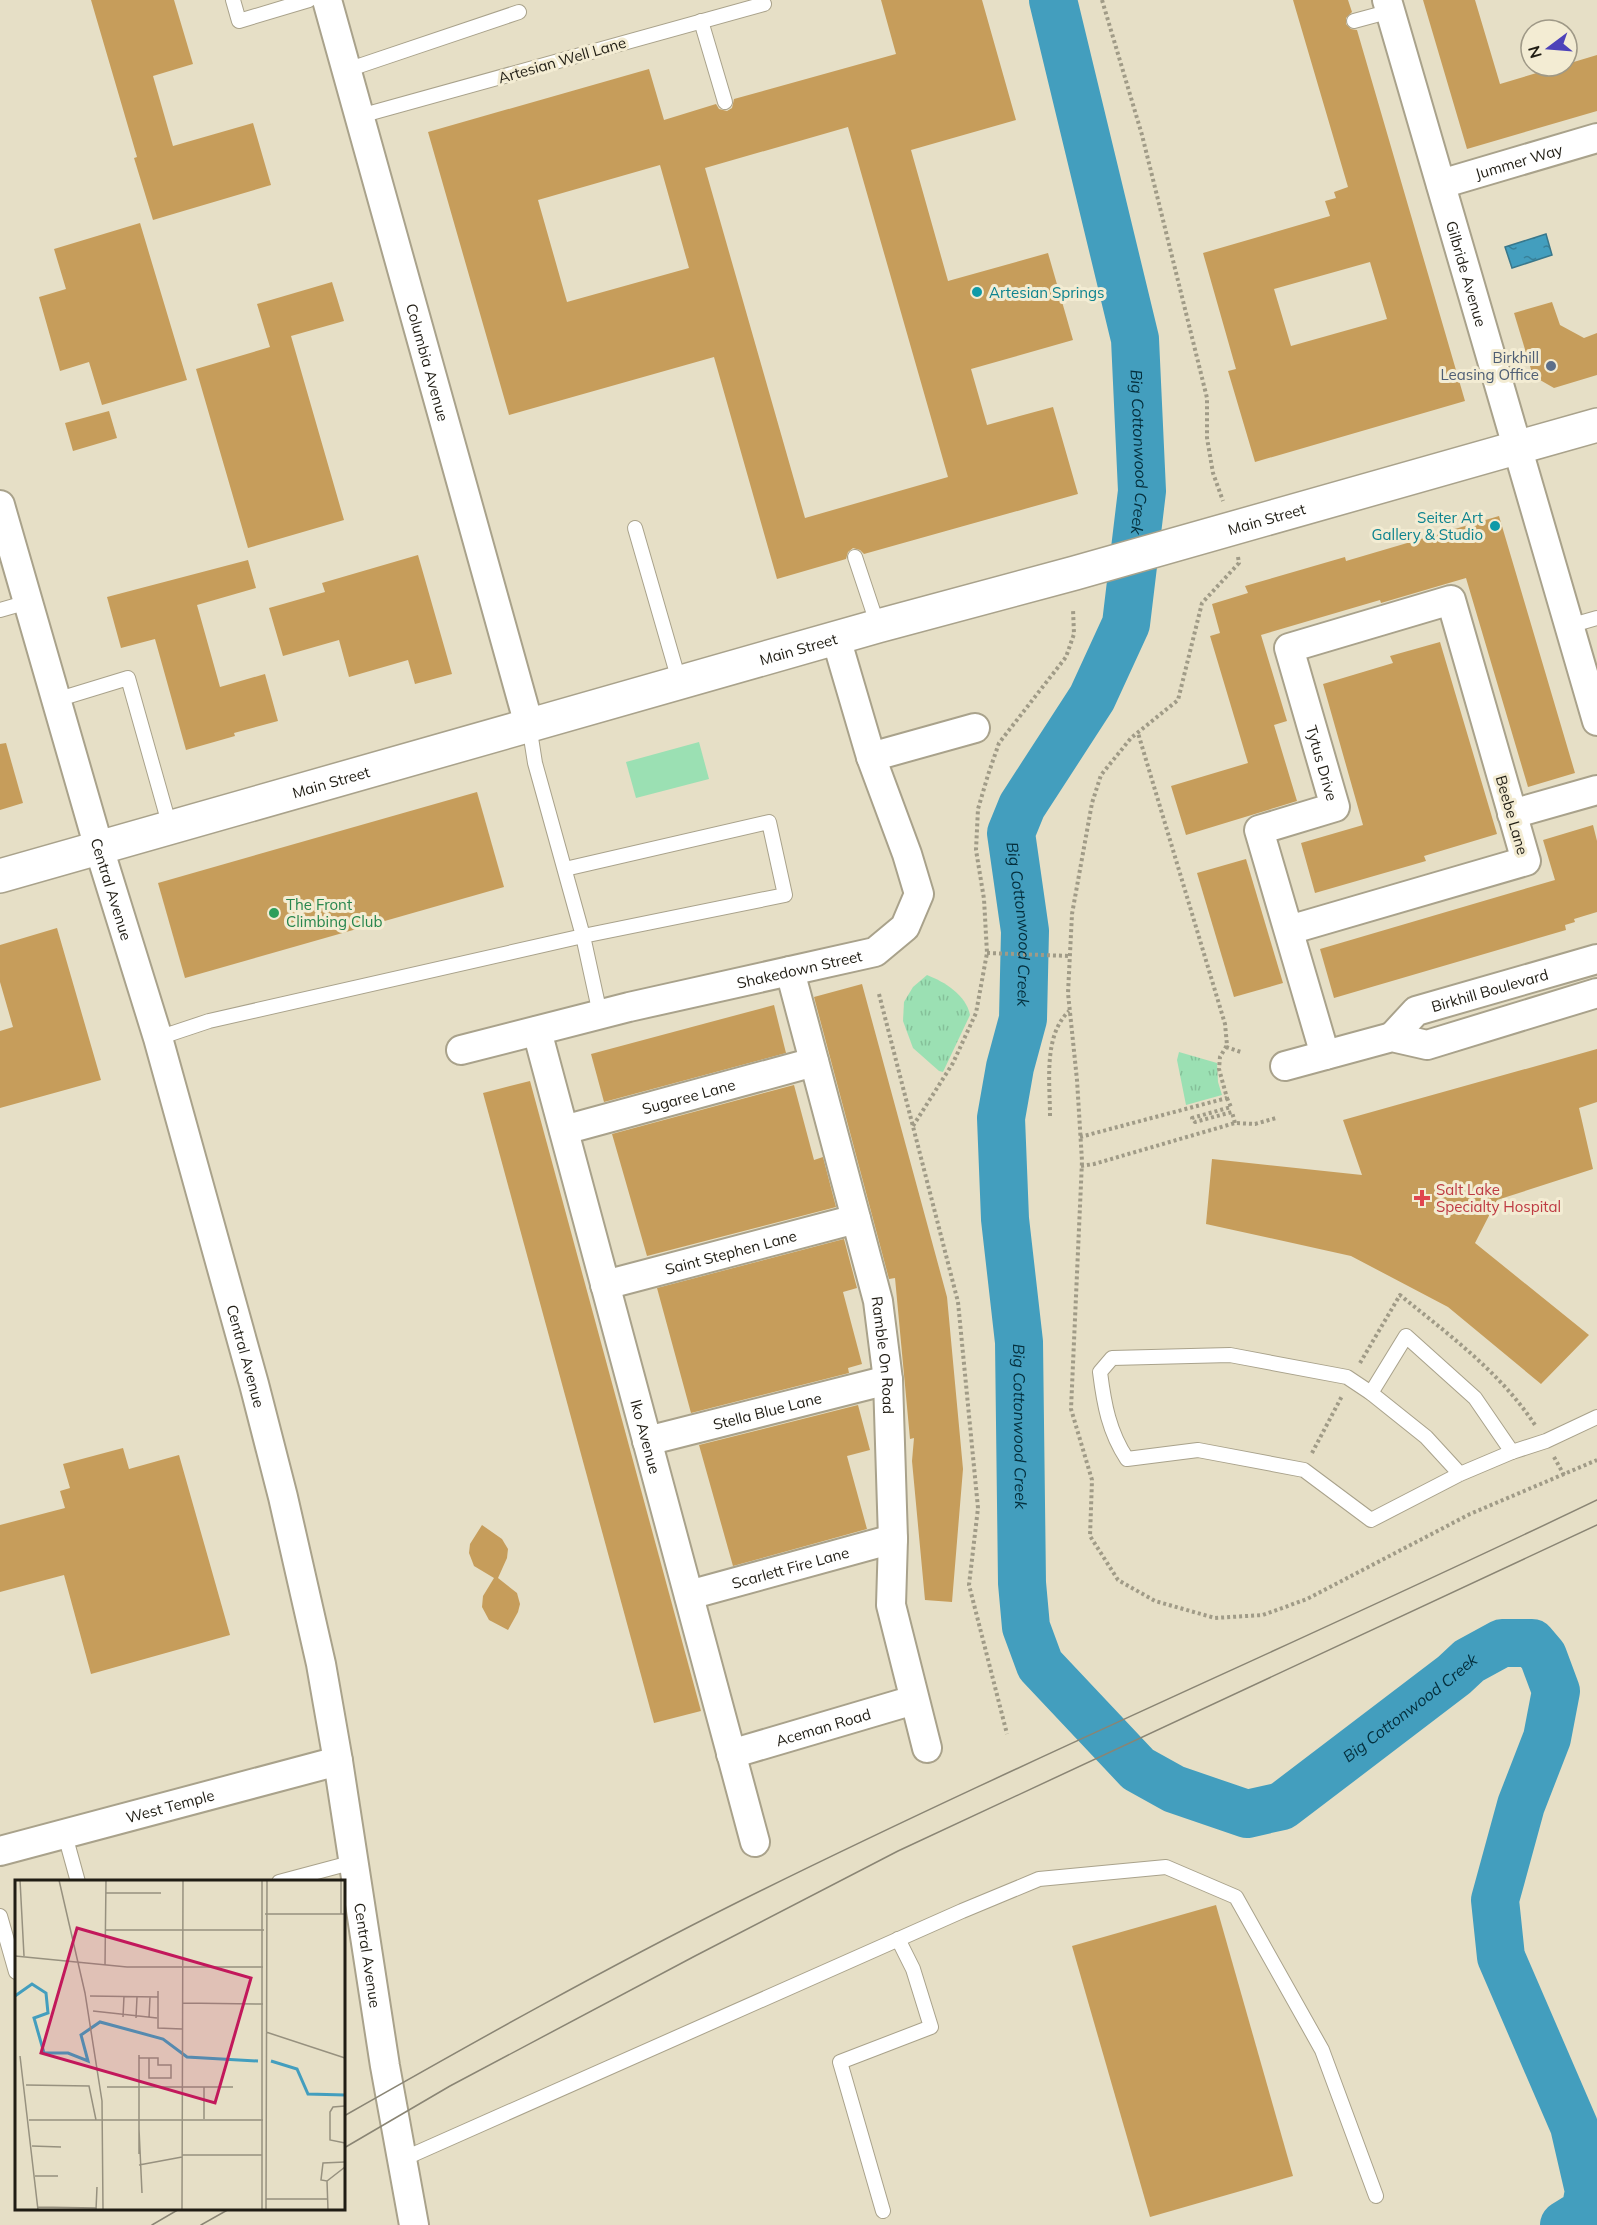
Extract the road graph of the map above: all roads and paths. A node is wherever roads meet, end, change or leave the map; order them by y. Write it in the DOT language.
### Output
graph roads {
  1 [pos="233,0"];
  2 [pos="309,0"];
  3 [pos="327,0"];
  4 [pos="1102,0"];
  5 [pos="764,4"];
  6 [pos="1389,6"];
  7 [pos="519,12"];
  8 [pos="701,21"];
  9 [pos="1354,21"];
  10 [pos="347,70"];
  11 [pos="725,102"];
  12 [pos="360,116"];
  13 [pos="1597,138"];
  14 [pos="1441,184"];
  15 [pos="1597,425"];
  16 [pos="1517,447"];
  17 [pos="1220,490"];
  18 [pos="0,505"];
  19 [pos="635,528"];
  20 [pos="855,557"];
  21 [pos="1239,563"];
  22 [pos="1451,600"];
  23 [pos="28,602"];
  24 [pos="1073,609"];
  25 [pos="0,610"];
  26 [pos="1597,618"];
  27 [pos="878,626"];
  28 [pos="1569,626"];
  29 [pos="836,638"];
  30 [pos="680,684"];
  31 [pos="56,700"];
  32 [pos="1595,705"];
  33 [pos="528,725"];
  34 [pos="975,728"];
  35 [pos="1137,732"];
  36 [pos="871,757"];
  37 [pos="1597,790"];
  38 [pos="1512,814"];
  39 [pos="170,827"];
  40 [pos="99,848"];
  41 [pos="566,869"];
  42 [pos="0,876"];
  43 [pos="1289,930"];
  44 [pos="584,936"];
  45 [pos="989,953"];
  46 [pos="1070,956"];
  47 [pos="1597,959"];
  48 [pos="790,971"];
  49 [pos="1597,993"];
  50 [pos="879,994"];
  51 [pos="1070,1010"];
  52 [pos="600,1014"];
  53 [pos="537,1030"];
  54 [pos="1392,1037"];
  55 [pos="158,1038"];
  56 [pos="1226,1047"];
  57 [pos="461,1050"];
  58 [pos="1241,1052"];
  59 [pos="1325,1055"];
  60 [pos="814,1062"];
  61 [pos="1285,1066"];
  62 [pos="1227,1098"];
  63 [pos="1050,1116"];
  64 [pos="1276,1118"];
  65 [pos="1234,1123"];
  66 [pos="912,1127"];
  67 [pos="564,1131"];
  68 [pos="1080,1137"];
  69 [pos="1081,1166"];
  70 [pos="856,1219"];
  71 [pos="605,1285"];
  72 [pos="888,1380"];
  73 [pos="1371,1393"];
  74 [pos="1597,1416"];
  75 [pos="647,1441"];
  76 [pos="1512,1452"];
  77 [pos="1597,1460"];
  78 [pos="1461,1474"];
  79 [pos="892,1539"];
  80 [pos="689,1596"];
  81 [pos="914,1700"];
  82 [pos="1007,1734"];
  83 [pos="927,1748"];
  84 [pos="732,1754"];
  85 [pos="338,1761"];
  86 [pos="65,1835"];
  87 [pos="755,1842"];
  88 [pos="0,1851"];
  89 [pos="354,1862"];
  90 [pos="78,1880"];
  91 [pos="283,1880"];
  92 [pos="0,1916"];
  93 [pos="898,1939"];
  94 [pos="15,1968"];
  95 [pos="403,2159"];
  96 [pos="1376,2196"];
  97 [pos="883,2211"];
  98 [pos="414,2225"];
  1 -- 2 [label="lane"];
  3 -- 10 [label="street, Columbia Avenue"];
  4 -- 17 [label="path"];
  5 -- 8 [label="lane, Artesian Well Lane"];
  6 -- 9 [label="lane"];
  6 -- 14 [label="street, Gilbride Avenue"];
  7 -- 10 [label="lane"];
  8 -- 11 [label="lane"];
  8 -- 12 [label="lane, Artesian Well Lane"];
  10 -- 12 [label="street, Columbia Avenue"];
  12 -- 33 [label="street, Columbia Avenue"];
  13 -- 14 [label="street, Jummer Way"];
  14 -- 16 [label="street, Gilbride Avenue"];
  15 -- 16 [label="street, Main Street"];
  16 -- 27 [label="street, Main Street"];
  16 -- 28 [label="street, Gilbride Avenue"];
  18 -- 23 [label="street, Central Avenue"];
  19 -- 30 [label="lane"];
  20 -- 27 [label="lane"];
  21 -- 35 [label="path"];
  22 -- 38 [label="street, Beebe Lane"];
  22 -- 43 [label="street, Tytus Drive"];
  23 -- 25 [label="lane"];
  23 -- 31 [label="street, Central Avenue"];
  24 -- 45 [label="path"];
  26 -- 28 [label="lane"];
  27 -- 29 [label="street, Main Street"];
  28 -- 32 [label="street, Gilbride Avenue"];
  29 -- 30 [label="street, Main Street"];
  29 -- 36 [label="street, Shakedown Street"];
  30 -- 33 [label="street, Main Street"];
  31 -- 39 [label="lane"];
  31 -- 40 [label="street, Central Avenue"];
  33 -- 39 [label="street, Main Street"];
  33 -- 41 [label="lane"];
  34 -- 36 [label="street"];
  35 -- 46 [label="path"];
  35 -- 56 [label="path"];
  36 -- 48 [label="street, Shakedown Street"];
  37 -- 38 [label="street"];
  38 -- 43 [label="street, Beebe Lane"];
  39 -- 40 [label="street, Main Street"];
  40 -- 42 [label="street, Main Street"];
  40 -- 55 [label="street, Central Avenue"];
  41 -- 44 [label="lane"];
  41 -- 44 [label="lane"];
  43 -- 59 [label="street, Tytus Drive"];
  44 -- 52 [label="lane"];
  44 -- 55 [label="lane"];
  45 -- 46 [label="path"];
  45 -- 66 [label="path"];
  46 -- 51 [label="path"];
  47 -- 54 [label="street, Birkhill Boulevard"];
  48 -- 52 [label="street, Shakedown Street"];
  48 -- 60 [label="street, Ramble On Road"];
  49 -- 54 [label="street"];
  50 -- 66 [label="path"];
  51 -- 63 [label="path"];
  51 -- 68 [label="path"];
  52 -- 53 [label="street, Shakedown Street"];
  53 -- 57 [label="street, Shakedown Street"];
  53 -- 67 [label="street, Iko Avenue"];
  54 -- 59 [label="street"];
  55 -- 85 [label="street, Central Avenue"];
  56 -- 58 [label="path"];
  56 -- 62 [label="path"];
  59 -- 61 [label="street"];
  60 -- 67 [label="street, Sugaree Lane"];
  60 -- 70 [label="street, Ramble On Road"];
  62 -- 65 [label="path"];
  62 -- 68 [label="path"];
  64 -- 65 [label="path"];
  65 -- 69 [label="path"];
  66 -- 82 [label="path"];
  67 -- 71 [label="street, Iko Avenue"];
  68 -- 69 [label="path"];
  69 -- 77 [label="path"];
  70 -- 71 [label="street, Saint Stephen Lane"];
  70 -- 72 [label="street, Ramble On Road"];
  71 -- 75 [label="street, Iko Avenue"];
  72 -- 75 [label="street, Stella Blue Lane"];
  72 -- 79 [label="street, Ramble On Road"];
  73 -- 76 [label="lane"];
  73 -- 78 [label="lane"];
  73 -- 78 [label="lane"];
  74 -- 76 [label="lane"];
  75 -- 80 [label="street, Iko Avenue"];
  76 -- 78 [label="lane"];
  79 -- 80 [label="street, Scarlett Fire Lane"];
  79 -- 81 [label="street, Ramble On Road"];
  80 -- 84 [label="street, Iko Avenue"];
  81 -- 83 [label="street, Ramble On Road"];
  81 -- 84 [label="street, Aceman Road"];
  84 -- 87 [label="street, Iko Avenue"];
  85 -- 86 [label="street, West Temple"];
  85 -- 89 [label="street, Central Avenue"];
  86 -- 88 [label="street, West Temple"];
  86 -- 90 [label="lane"];
  89 -- 91 [label="lane"];
  89 -- 95 [label="street, Central Avenue"];
  92 -- 94 [label="lane"];
  93 -- 95 [label="lane"];
  93 -- 96 [label="lane"];
  93 -- 97 [label="lane"];
  95 -- 98 [label="street, Central Avenue"];
}
